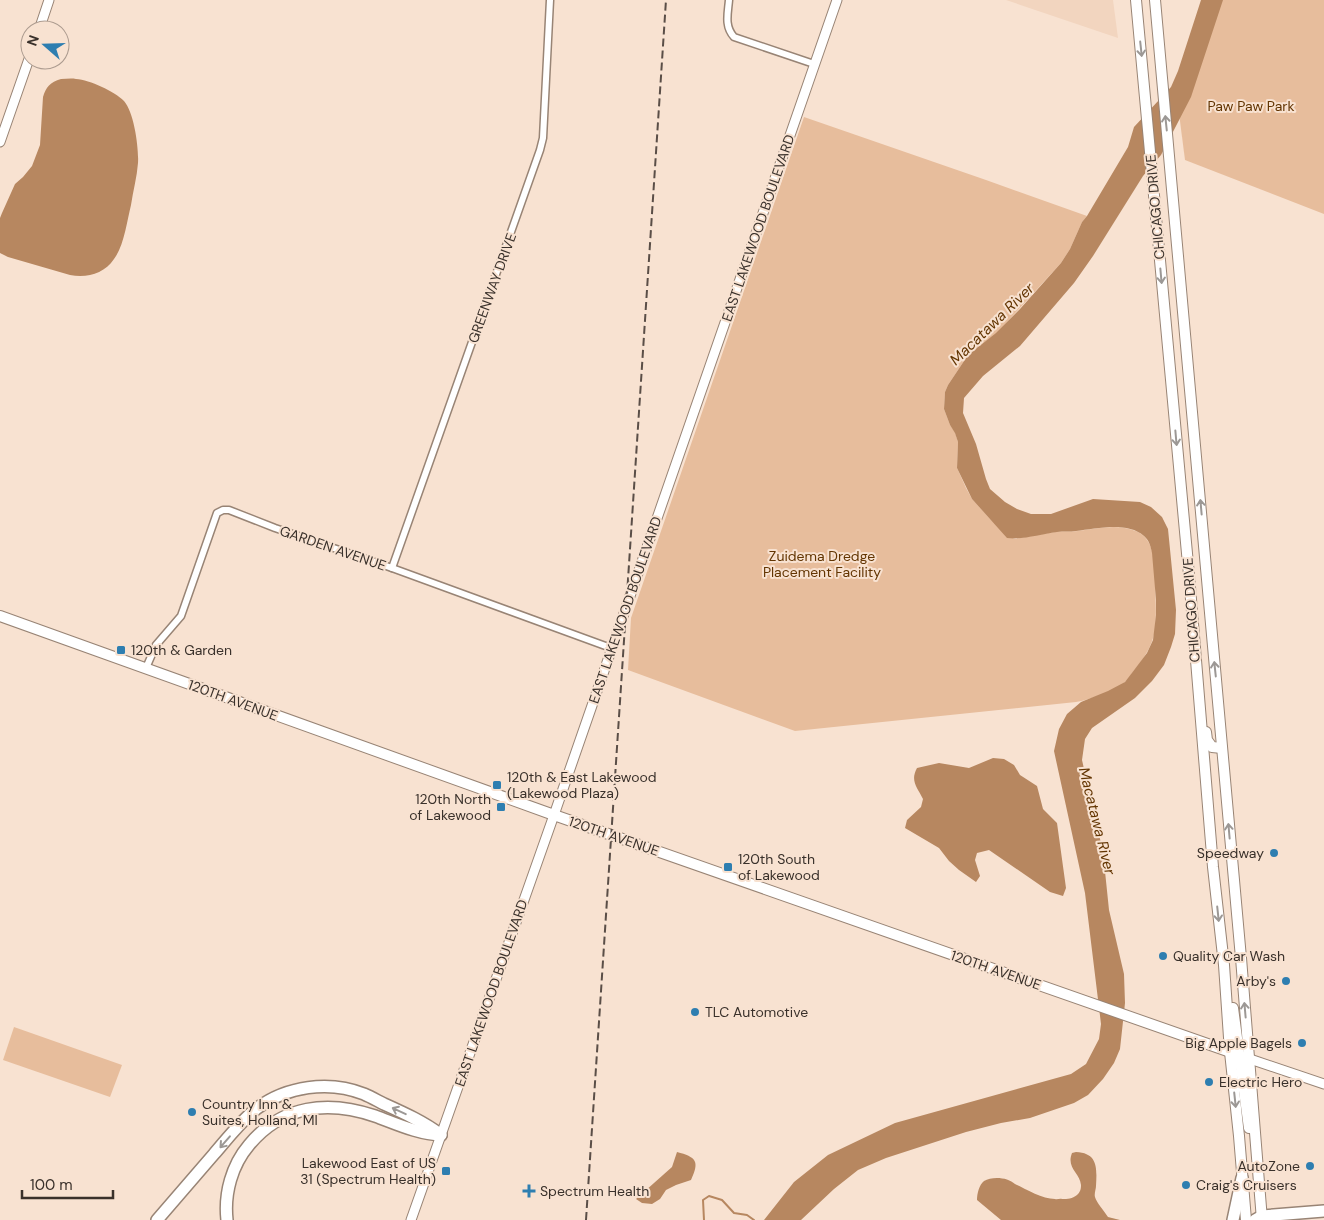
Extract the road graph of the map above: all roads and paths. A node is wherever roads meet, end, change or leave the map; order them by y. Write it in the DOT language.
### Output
graph roads {
  1 [pos="49,0"];
  2 [pos="550,0"];
  3 [pos="729,0"];
  4 [pos="836,0"];
  5 [pos="1136,0"];
  6 [pos="1155,0"];
  7 [pos="42,20"];
  8 [pos="814,64"];
  9 [pos="25,70"];
  10 [pos="0,142"];
  11 [pos="1174,414"];
  12 [pos="1192,416"];
  13 [pos="392,568"];
  14 [pos="0,616"];
  15 [pos="611,648"];
  16 [pos="1195,665"];
  17 [pos="146,668"];
  18 [pos="1222,748"];
  19 [pos="554,815"];
  20 [pos="1216,894"];
  21 [pos="1237,914"];
  22 [pos="1240,1055"];
  23 [pos="1324,1084"];
  24 [pos="441,1135"];
  25 [pos="1242,1178"];
  26 [pos="1324,1211"];
  27 [pos="1260,1219"];
  28 [pos="157,1220"];
  29 [pos="227,1220"];
  30 [pos="411,1220"];
  31 [pos="1233,1220"];
  32 [pos="1246,1220"];
  1 -- 7 [label="main road"];
  2 -- 13 [label="street, GREENWAY DRIVE"];
  3 -- 8 [label="street"];
  4 -- 8 [label="main road, EAST LAKEWOOD BOULEVARD"];
  5 -- 11 [label="main road, CHICAGO DRIVE, one-way"];
  12 -- 6 [label="main road, CHICAGO DRIVE, one-way"];
  8 -- 15 [label="main road, EAST LAKEWOOD BOULEVARD"];
  9 -- 10 [label="main road"];
  11 -- 12 [label="main road"];
  11 -- 16 [label="main road, CHICAGO DRIVE, one-way"];
  18 -- 12 [label="main road, CHICAGO DRIVE, one-way"];
  13 -- 15 [label="street, GARDEN AVENUE"];
  13 -- 17 [label="street, GARDEN AVENUE"];
  14 -- 17 [label="main road, 120TH AVENUE"];
  15 -- 19 [label="main road, EAST LAKEWOOD BOULEVARD"];
  16 -- 18 [label="main road"];
  16 -- 20 [label="main road, CHICAGO DRIVE"];
  17 -- 19 [label="main road, 120TH AVENUE"];
  21 -- 18 [label="main road, CHICAGO DRIVE, one-way"];
  19 -- 22 [label="main road, 120TH AVENUE"];
  19 -- 24 [label="main road, EAST LAKEWOOD BOULEVARD"];
  20 -- 21 [label="main road"];
  20 -- 22 [label="main road, CHICAGO DRIVE, one-way"];
  22 -- 21 [label="main road, CHICAGO DRIVE, one-way"];
  22 -- 23 [label="main road"];
  22 -- 25 [label="main road, CHICAGO DRIVE, one-way"];
  22 -- 27 [label="main road, CHICAGO DRIVE"];
  24 -- 28 [label="highway, one-way"];
  24 -- 29 [label="highway"];
  24 -- 30 [label="main road, EAST LAKEWOOD BOULEVARD"];
  25 -- 31 [label="highway"];
  25 -- 32 [label="main road, CHICAGO DRIVE"];
  26 -- 27 [label="highway"];
}
